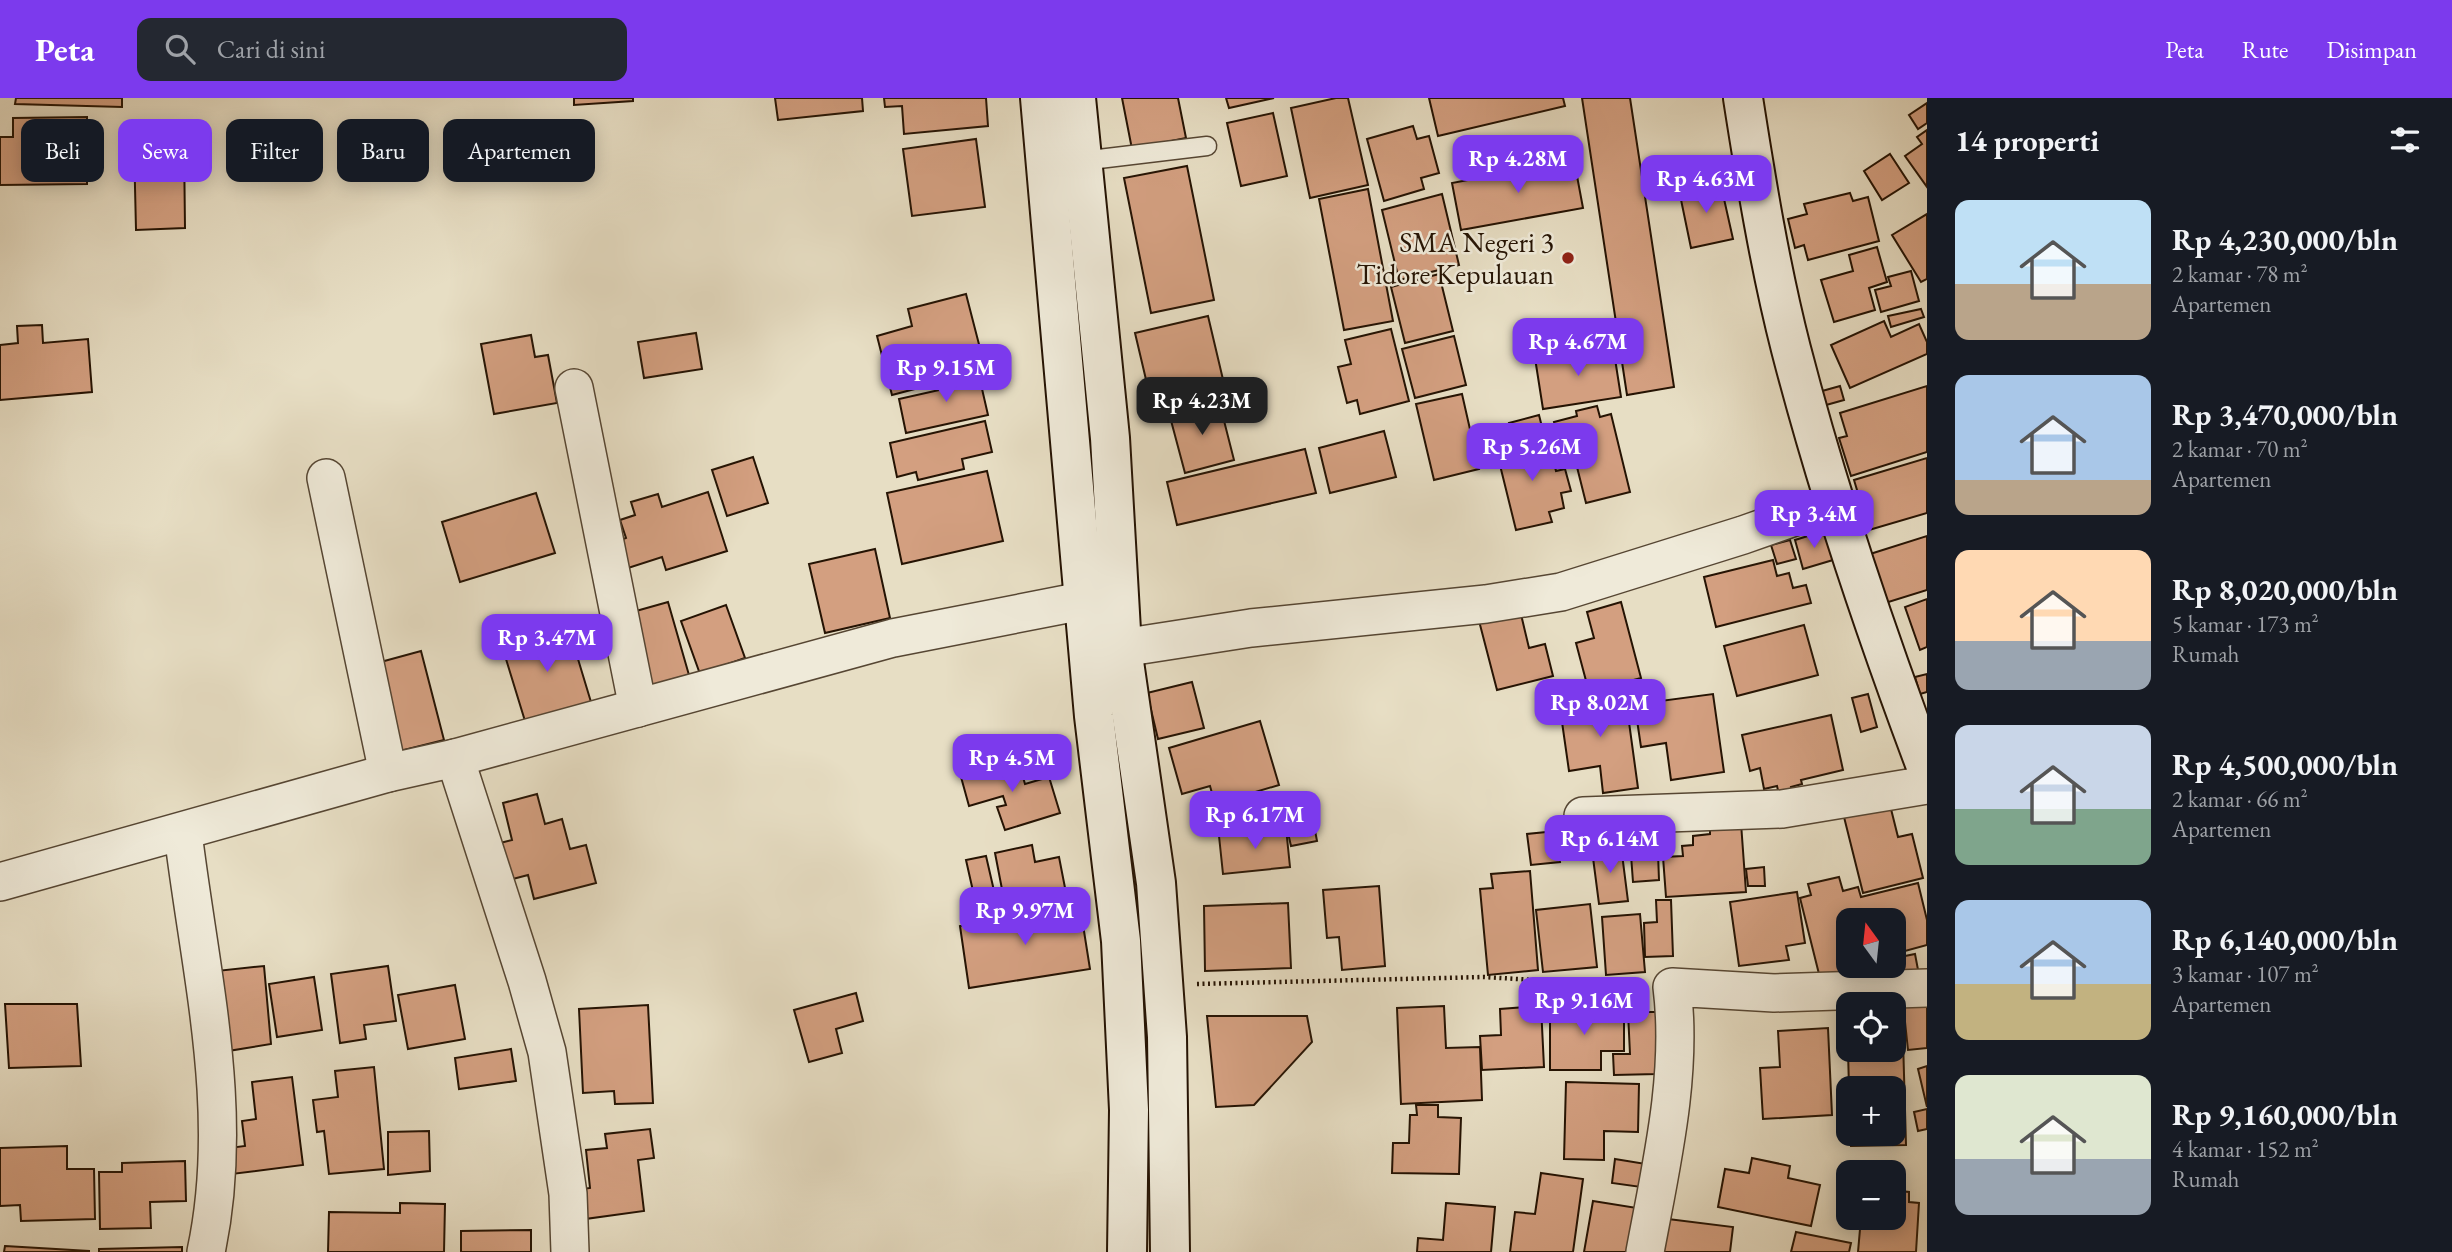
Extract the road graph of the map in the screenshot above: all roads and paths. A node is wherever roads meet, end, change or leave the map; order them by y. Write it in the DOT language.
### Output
graph roads {
  1 [pos="1040,98"];
  2 [pos="1076,98"];
  3 [pos="1743,98"];
  4 [pos="1206,146"];
  5 [pos="1082,161"];
  6 [pos="574,388"];
  7 [pos="326,478"];
  8 [pos="1834,503"];
  9 [pos="1102,598"];
  10 [pos="1122,648"];
  11 [pos="638,708"];
  12 [pos="455,758"];
  13 [pos="1927,769"];
  14 [pos="388,773"];
  15 [pos="1927,785"];
  16 [pos="1583,816"];
  17 [pos="183,833"];
  18 [pos="0,882"];
  19 [pos="1162,984"];
  20 [pos="1672,986"];
  21 [pos="1927,988"];
  22 [pos="206,1252"];
  23 [pos="570,1252"];
  24 [pos="1127,1252"];
  25 [pos="1170,1252"];
  26 [pos="1645,1252"];
  1 -- 9 [label="street"];
  2 -- 5 [label="street"];
  3 -- 8 [label="street"];
  4 -- 5 [label="lane"];
  5 -- 9 [label="street"];
  6 -- 11 [label="street"];
  7 -- 14 [label="street"];
  8 -- 10 [label="street"];
  8 -- 13 [label="street"];
  9 -- 10 [label="street"];
  9 -- 11 [label="street"];
  9 -- 24 [label="street"];
  10 -- 19 [label="street"];
  11 -- 12 [label="street"];
  12 -- 14 [label="street"];
  12 -- 23 [label="street"];
  14 -- 17 [label="street"];
  15 -- 16 [label="street"];
  17 -- 18 [label="street"];
  17 -- 22 [label="street"];
  19 -- 20 [label="path"];
  19 -- 25 [label="street"];
  20 -- 21 [label="street"];
  20 -- 26 [label="street"];
}
